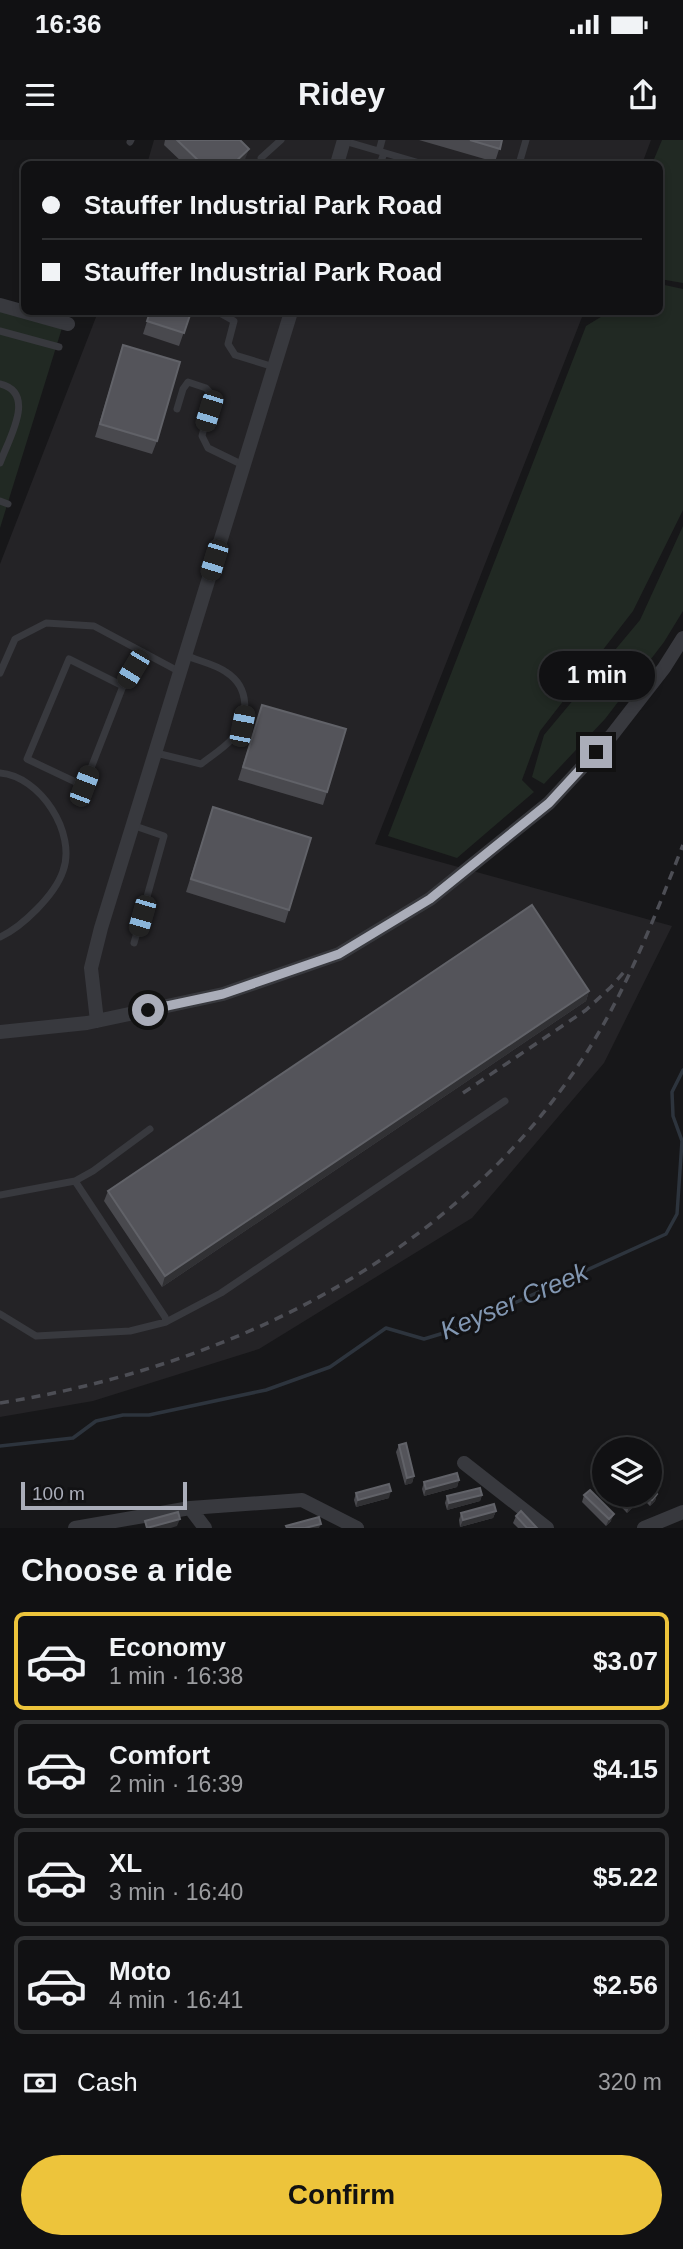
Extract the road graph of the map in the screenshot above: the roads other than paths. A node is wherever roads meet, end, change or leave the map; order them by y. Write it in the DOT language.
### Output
graph roads {
  1 [pos="281,140"];
  2 [pos="344,140"];
  3 [pos="382,140"];
  4 [pos="526,140"];
  5 [pos="381,152"];
  6 [pos="262,161"];
  7 [pos="338,161"];
  8 [pos="380,161"];
  9 [pos="412,161"];
  10 [pos="520,161"];
  11 [pos="0,304"];
  12 [pos="21,310"];
  13 [pos="37,315"];
  14 [pos="223,315"];
  15 [pos="290,315"];
  16 [pos="68,324"];
  17 [pos="0,331"];
  18 [pos="59,347"];
  19 [pos="274,367"];
  20 [pos="0,384"];
  21 [pos="177,409"];
  22 [pos="0,463"];
  23 [pos="244,465"];
  24 [pos="683,638"];
  25 [pos="143,652"];
  26 [pos="185,655"];
  27 [pos="180,672"];
  28 [pos="0,673"];
  29 [pos="123,686"];
  30 [pos="155,753"];
  31 [pos="0,773"];
  32 [pos="132,825"];
  33 [pos="0,937"];
  34 [pos="134,943"];
  35 [pos="97,1021"];
  36 [pos="0,1032"];
  37 [pos="505,1101"];
  38 [pos="150,1129"];
  39 [pos="75,1181"];
  40 [pos="0,1195"];
  41 [pos="0,1314"];
  42 [pos="166,1322"];
  43 [pos="464,1463"];
  44 [pos="190,1508"];
  45 [pos="683,1512"];
  46 [pos="75,1528"];
  47 [pos="205,1528"];
  48 [pos="357,1528"];
  49 [pos="547,1528"];
  50 [pos="644,1528"];
  1 -- 6 [label="lane"];
  2 -- 5 [label="lane"];
  2 -- 7 [label="street"];
  3 -- 5 [label="lane"];
  4 -- 10 [label="lane"];
  5 -- 8 [label="lane"];
  5 -- 9 [label="lane"];
  11 -- 12 [label="street"];
  13 -- 16 [label="street"];
  14 -- 19 [label="lane"];
  15 -- 19 [label="street"];
  17 -- 18 [label="lane"];
  19 -- 23 [label="street"];
  20 -- 22 [label="lane"];
  21 -- 23 [label="lane"];
  23 -- 26 [label="street"];
  24 -- 35 [label="street"];
  25 -- 27 [label="lane"];
  25 -- 28 [label="lane"];
  25 -- 29 [label="lane"];
  26 -- 27 [label="street"];
  26 -- 30 [label="lane"];
  27 -- 30 [label="street"];
  29 -- 29 [label="lane"];
  30 -- 32 [label="street"];
  31 -- 33 [label="lane"];
  32 -- 34 [label="lane"];
  32 -- 35 [label="street"];
  35 -- 36 [label="street"];
  37 -- 42 [label="lane"];
  38 -- 39 [label="lane"];
  39 -- 40 [label="lane"];
  39 -- 42 [label="lane"];
  41 -- 42 [label="lane"];
  43 -- 49 [label="street"];
  44 -- 46 [label="street"];
  44 -- 47 [label="street"];
  44 -- 48 [label="street"];
  45 -- 50 [label="street"];
}
